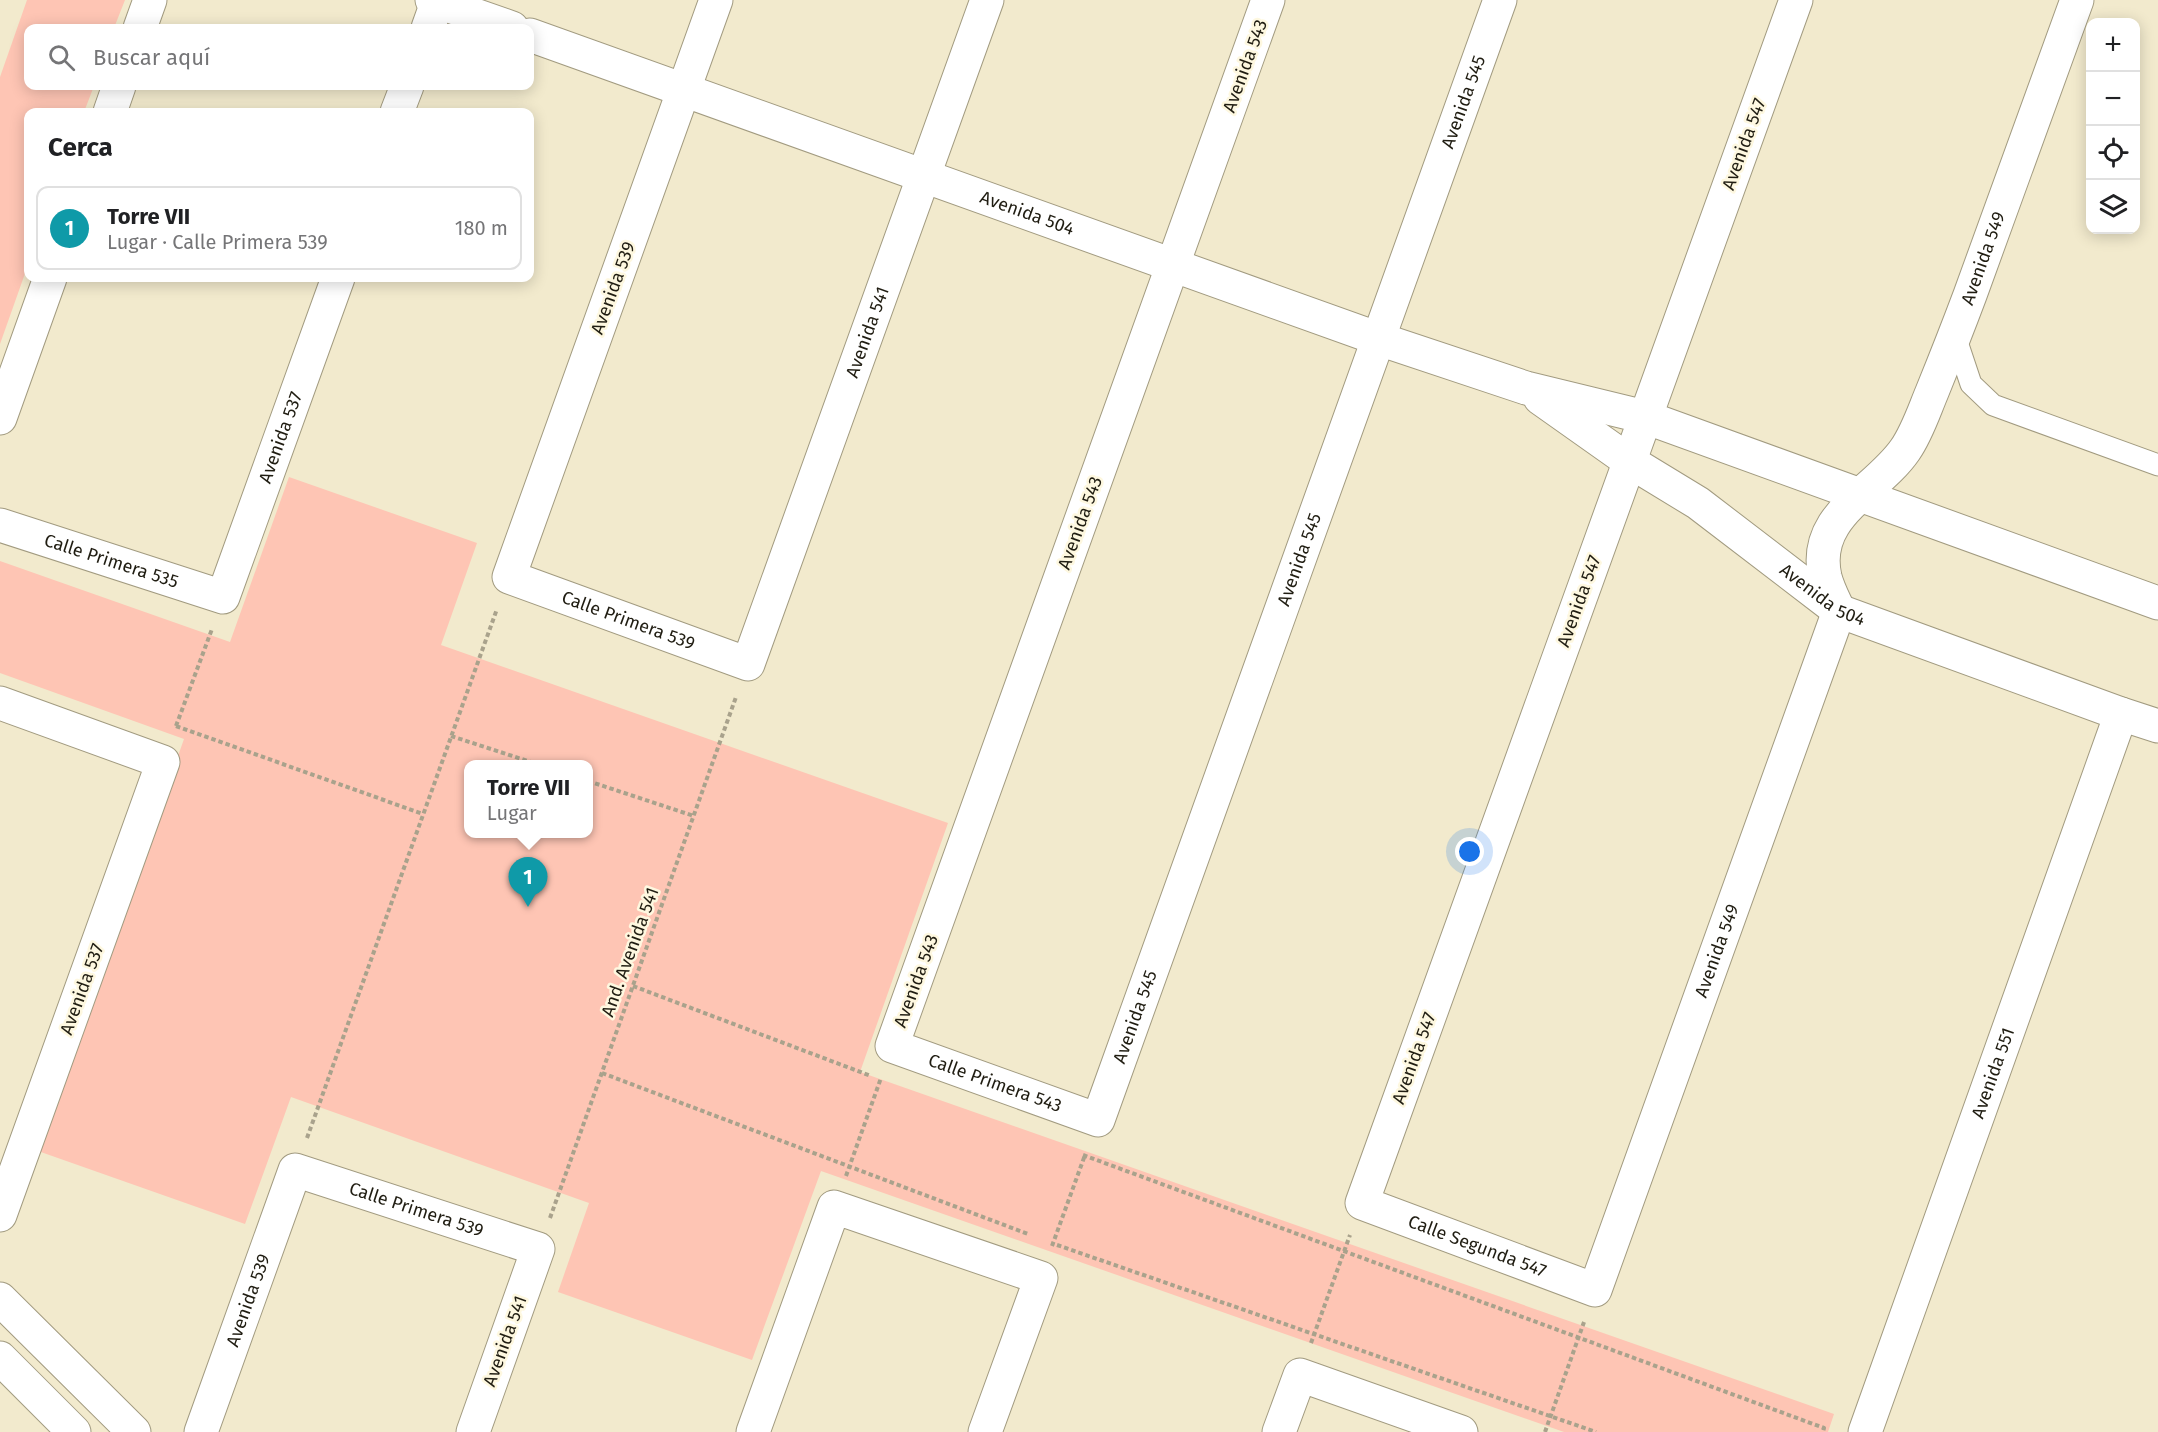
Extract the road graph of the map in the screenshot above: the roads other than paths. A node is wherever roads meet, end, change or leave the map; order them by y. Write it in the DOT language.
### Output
graph roads {
  1 [pos="150,0"];
  2 [pos="716,0"];
  3 [pos="987,0"];
  4 [pos="1268,0"];
  5 [pos="1500,0"];
  6 [pos="1796,0"];
  7 [pos="2077,0"];
  8 [pos="434,8"];
  9 [pos="141,24"];
  10 [pos="496,24"];
  11 [pos="534,36"];
  12 [pos="684,89"];
  13 [pos="118,90"];
  14 [pos="406,90"];
  15 [pos="112,108"];
  16 [pos="399,108"];
  17 [pos="924,175"];
  18 [pos="1173,265"];
  19 [pos="49,282"];
  20 [pos="337,282"];
  21 [pos="1955,336"];
  22 [pos="1378,339"];
  23 [pos="1526,388"];
  24 [pos="2,404"];
  25 [pos="1645,417"];
  26 [pos="1629,461"];
  27 [pos="2158,465"];
  28 [pos="1859,496"];
  29 [pos="0,525"];
  30 [pos="509,577"];
  31 [pos="223,597"];
  32 [pos="2158,603"];
  33 [pos="1839,611"];
  34 [pos="748,664"];
  35 [pos="0,703"];
  36 [pos="2121,714"];
  37 [pos="2158,726"];
  38 [pos="892,1046"];
  39 [pos="1098,1120"];
  40 [pos="295,1170"];
  41 [pos="1362,1203"];
  42 [pos="0,1215"];
  43 [pos="538,1250"];
  44 [pos="1595,1290"];
  45 [pos="0,1299"];
  46 [pos="0,1358"];
  47 [pos="74,1432"];
  48 [pos="134,1432"];
  49 [pos="201,1432"];
  50 [pos="472,1432"];
  51 [pos="753,1432"];
  52 [pos="985,1432"];
  53 [pos="1279,1432"];
  54 [pos="1461,1432"];
  55 [pos="1865,1432"];
  1 -- 9 [label="main road"];
  2 -- 12 [label="main road, Avenida 539"];
  3 -- 17 [label="main road, Avenida 541"];
  4 -- 18 [label="main road, Avenida 543"];
  5 -- 22 [label="main road, Avenida 545"];
  6 -- 25 [label="main road, Avenida 547"];
  7 -- 21 [label="main road, Avenida 549"];
  8 -- 10 [label="main road"];
  11 -- 12 [label="main road, Avenida 504"];
  12 -- 17 [label="main road, Avenida 504"];
  12 -- 30 [label="main road, Avenida 539"];
  13 -- 15 [label="main road"];
  14 -- 16 [label="main road"];
  17 -- 18 [label="main road, Avenida 504"];
  17 -- 34 [label="main road, Avenida 541"];
  18 -- 22 [label="main road, Avenida 504"];
  18 -- 38 [label="main road, Avenida 543"];
  19 -- 24 [label="main road"];
  20 -- 31 [label="main road, Avenida 537"];
  21 -- 27 [label="lane"];
  21 -- 28 [label="main road, Avenida 549"];
  22 -- 23 [label="main road, Avenida 504"];
  22 -- 39 [label="main road, Avenida 545"];
  23 -- 25 [label="main road, Avenida 504"];
  23 -- 26 [label="main road, Avenida 504"];
  25 -- 26 [label="main road, Avenida 547"];
  25 -- 28 [label="main road, Avenida 504"];
  26 -- 33 [label="main road, Avenida 504"];
  26 -- 41 [label="main road, Avenida 547"];
  28 -- 32 [label="main road, Avenida 504"];
  28 -- 33 [label="main road, Avenida 549"];
  29 -- 31 [label="main road, Calle Primera 535"];
  30 -- 34 [label="main road, Calle Primera 539"];
  33 -- 36 [label="main road, Avenida 504"];
  33 -- 44 [label="main road, Avenida 549"];
  35 -- 42 [label="main road, Avenida 537"];
  36 -- 37 [label="main road, Avenida 504"];
  36 -- 55 [label="main road, Avenida 551"];
  38 -- 39 [label="main road, Calle Primera 543"];
  40 -- 43 [label="main road, Calle Primera 539"];
  40 -- 49 [label="main road, Avenida 539"];
  41 -- 44 [label="main road, Calle Segunda 547"];
  43 -- 50 [label="main road, Avenida 541"];
  45 -- 48 [label="main road"];
  46 -- 47 [label="main road"];
  51 -- 52 [label="main road"];
  53 -- 54 [label="main road"];
}
